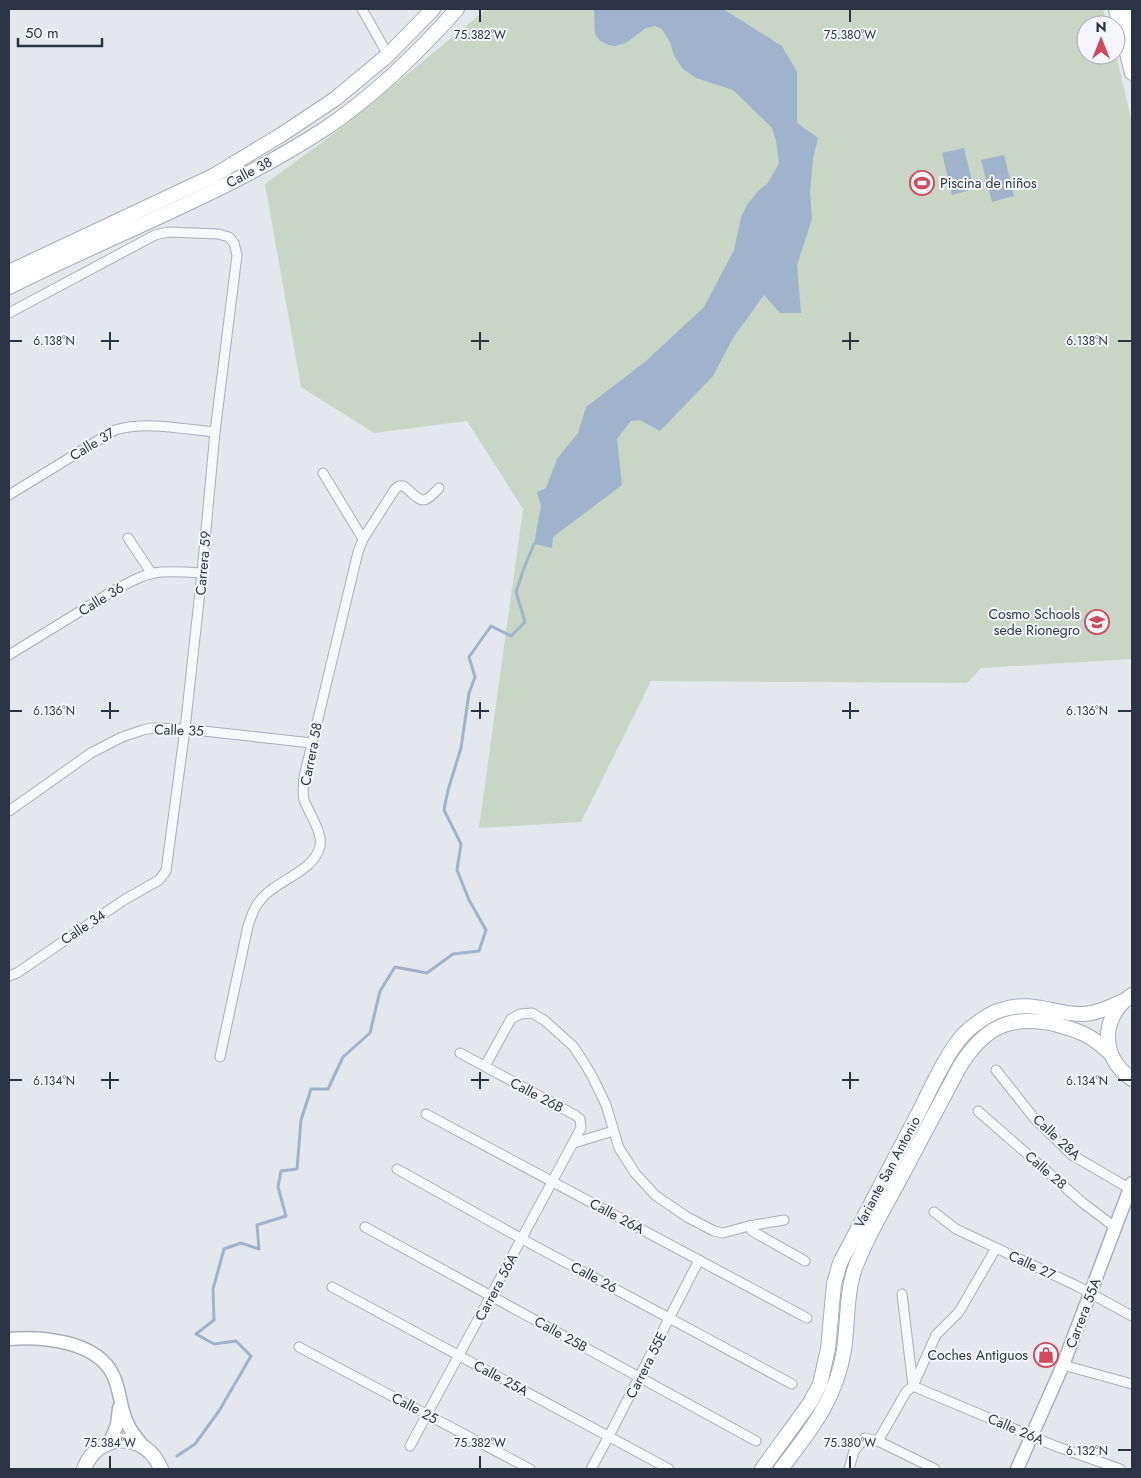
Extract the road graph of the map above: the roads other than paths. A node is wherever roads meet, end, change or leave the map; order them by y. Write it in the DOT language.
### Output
graph roads {
  1 [pos="362,9"];
  2 [pos="434,9"];
  3 [pos="457,9"];
  4 [pos="1116,9"];
  5 [pos="1126,9"];
  6 [pos="1132,34"];
  7 [pos="388,55"];
  8 [pos="1132,73"];
  9 [pos="9,272"];
  10 [pos="9,287"];
  11 [pos="9,313"];
  12 [pos="215,432"];
  13 [pos="323,473"];
  14 [pos="439,488"];
  15 [pos="9,495"];
  16 [pos="128,538"];
  17 [pos="363,539"];
  18 [pos="202,573"];
  19 [pos="152,574"];
  20 [pos="9,655"];
  21 [pos="185,729"];
  22 [pos="312,742"];
  23 [pos="9,811"];
  24 [pos="159,880"];
  25 [pos="9,976"];
  26 [pos="1128,998"];
  27 [pos="460,1053"];
  28 [pos="1111,1054"];
  29 [pos="220,1057"];
  30 [pos="485,1066"];
  31 [pos="996,1070"];
  32 [pos="1130,1079"];
  33 [pos="978,1111"];
  34 [pos="426,1114"];
  35 [pos="581,1128"];
  36 [pos="613,1131"];
  37 [pos="574,1143"];
  38 [pos="397,1169"];
  39 [pos="552,1182"];
  40 [pos="1132,1188"];
  41 [pos="934,1212"];
  42 [pos="784,1220"];
  43 [pos="365,1226"];
  44 [pos="749,1226"];
  45 [pos="1116,1228"];
  46 [pos="522,1238"];
  47 [pos="996,1248"];
  48 [pos="699,1260"];
  49 [pos="805,1262"];
  50 [pos="332,1287"];
  51 [pos="902,1294"];
  52 [pos="1090,1294"];
  53 [pos="491,1296"];
  54 [pos="1132,1316"];
  55 [pos="807,1318"];
  56 [pos="670,1319"];
  57 [pos="9,1339"];
  58 [pos="299,1347"];
  59 [pos="459,1355"];
  60 [pos="1063,1365"];
  61 [pos="639,1377"];
  62 [pos="792,1384"];
  63 [pos="1132,1384"];
  64 [pos="913,1386"];
  65 [pos="119,1396"];
  66 [pos="428,1414"];
  67 [pos="609,1436"];
  68 [pos="1032,1436"];
  69 [pos="756,1441"];
  70 [pos="878,1441"];
  71 [pos="110,1442"];
  72 [pos="143,1446"];
  73 [pos="410,1446"];
  74 [pos="84,1469"];
  75 [pos="160,1469"];
  76 [pos="530,1469"];
  77 [pos="591,1469"];
  78 [pos="669,1469"];
  79 [pos="762,1469"];
  80 [pos="781,1469"];
  81 [pos="850,1469"];
  82 [pos="935,1469"];
  83 [pos="1017,1469"];
  84 [pos="1120,1469"];
  1 -- 7 [label="street"];
  2 -- 7 [label="main road, Calle 38"];
  3 -- 10 [label="main road, Calle 38"];
  4 -- 8 [label="main road"];
  5 -- 6 [label="main road"];
  7 -- 9 [label="main road, Calle 38"];
  11 -- 12 [label="street, Carrera 59"];
  12 -- 15 [label="street, Calle 37"];
  12 -- 18 [label="street, Carrera 59"];
  13 -- 17 [label="street"];
  14 -- 17 [label="street, Carrera 58"];
  16 -- 19 [label="street"];
  17 -- 22 [label="street, Carrera 58"];
  18 -- 19 [label="street, Calle 36"];
  18 -- 21 [label="street, Carrera 59"];
  19 -- 20 [label="street, Calle 36"];
  21 -- 22 [label="street, Calle 35"];
  21 -- 23 [label="street, Calle 35"];
  21 -- 24 [label="street, Carrera 59"];
  22 -- 29 [label="street, Carrera 58"];
  24 -- 25 [label="street, Calle 34"];
  26 -- 28 [label="main road"];
  26 -- 79 [label="main road, Variante San Antonio"];
  27 -- 30 [label="street, Calle 26B"];
  28 -- 32 [label="main road, Variante San Antonio"];
  28 -- 80 [label="main road, Variante San Antonio"];
  30 -- 35 [label="street, Calle 26B"];
  30 -- 36 [label="street"];
  31 -- 40 [label="street, Calle 28A"];
  33 -- 45 [label="street, Calle 28"];
  34 -- 39 [label="street, Calle 26A"];
  35 -- 37 [label="street, Carrera 56A"];
  36 -- 37 [label="street"];
  36 -- 44 [label="street"];
  37 -- 39 [label="street, Carrera 56A"];
  38 -- 46 [label="street, Calle 26"];
  39 -- 46 [label="street, Carrera 56A"];
  39 -- 48 [label="street, Calle 26A"];
  40 -- 45 [label="main road, Carrera 55A"];
  41 -- 47 [label="street, Calle 27"];
  42 -- 44 [label="street"];
  43 -- 53 [label="street, Calle 25B"];
  44 -- 49 [label="street"];
  45 -- 52 [label="main road, Carrera 55A"];
  46 -- 53 [label="street, Carrera 56A"];
  46 -- 56 [label="street, Calle 26"];
  47 -- 52 [label="street, Calle 27"];
  47 -- 64 [label="street"];
  48 -- 55 [label="street, Calle 26A"];
  48 -- 56 [label="street, Carrera 55E"];
  50 -- 59 [label="street, Calle 25A"];
  51 -- 64 [label="street"];
  52 -- 54 [label="street, Calle 27"];
  52 -- 60 [label="main road, Carrera 55A"];
  53 -- 59 [label="street, Carrera 56A"];
  53 -- 61 [label="street, Calle 25B"];
  56 -- 61 [label="street, Carrera 55E"];
  56 -- 62 [label="street, Calle 26"];
  57 -- 65 [label="main road"];
  58 -- 66 [label="street, Calle 25"];
  59 -- 66 [label="street, Carrera 56A"];
  59 -- 67 [label="street, Calle 25A"];
  60 -- 63 [label="street"];
  60 -- 68 [label="main road, Carrera 55A"];
  61 -- 67 [label="street, Carrera 55E"];
  61 -- 69 [label="street, Calle 25B"];
  64 -- 68 [label="street, Calle 26A"];
  64 -- 70 [label="street"];
  65 -- 71 [label="main road"];
  65 -- 72 [label="main road"];
  66 -- 73 [label="street, Carrera 56A"];
  66 -- 76 [label="street, Calle 25"];
  67 -- 77 [label="street, Carrera 55E"];
  67 -- 78 [label="street, Calle 25A"];
  68 -- 83 [label="main road, Carrera 55A"];
  68 -- 84 [label="street, Calle 26A"];
  70 -- 81 [label="street"];
  70 -- 82 [label="street"];
  71 -- 72 [label="main road"];
  71 -- 74 [label="main road"];
  72 -- 75 [label="main road"];
}
